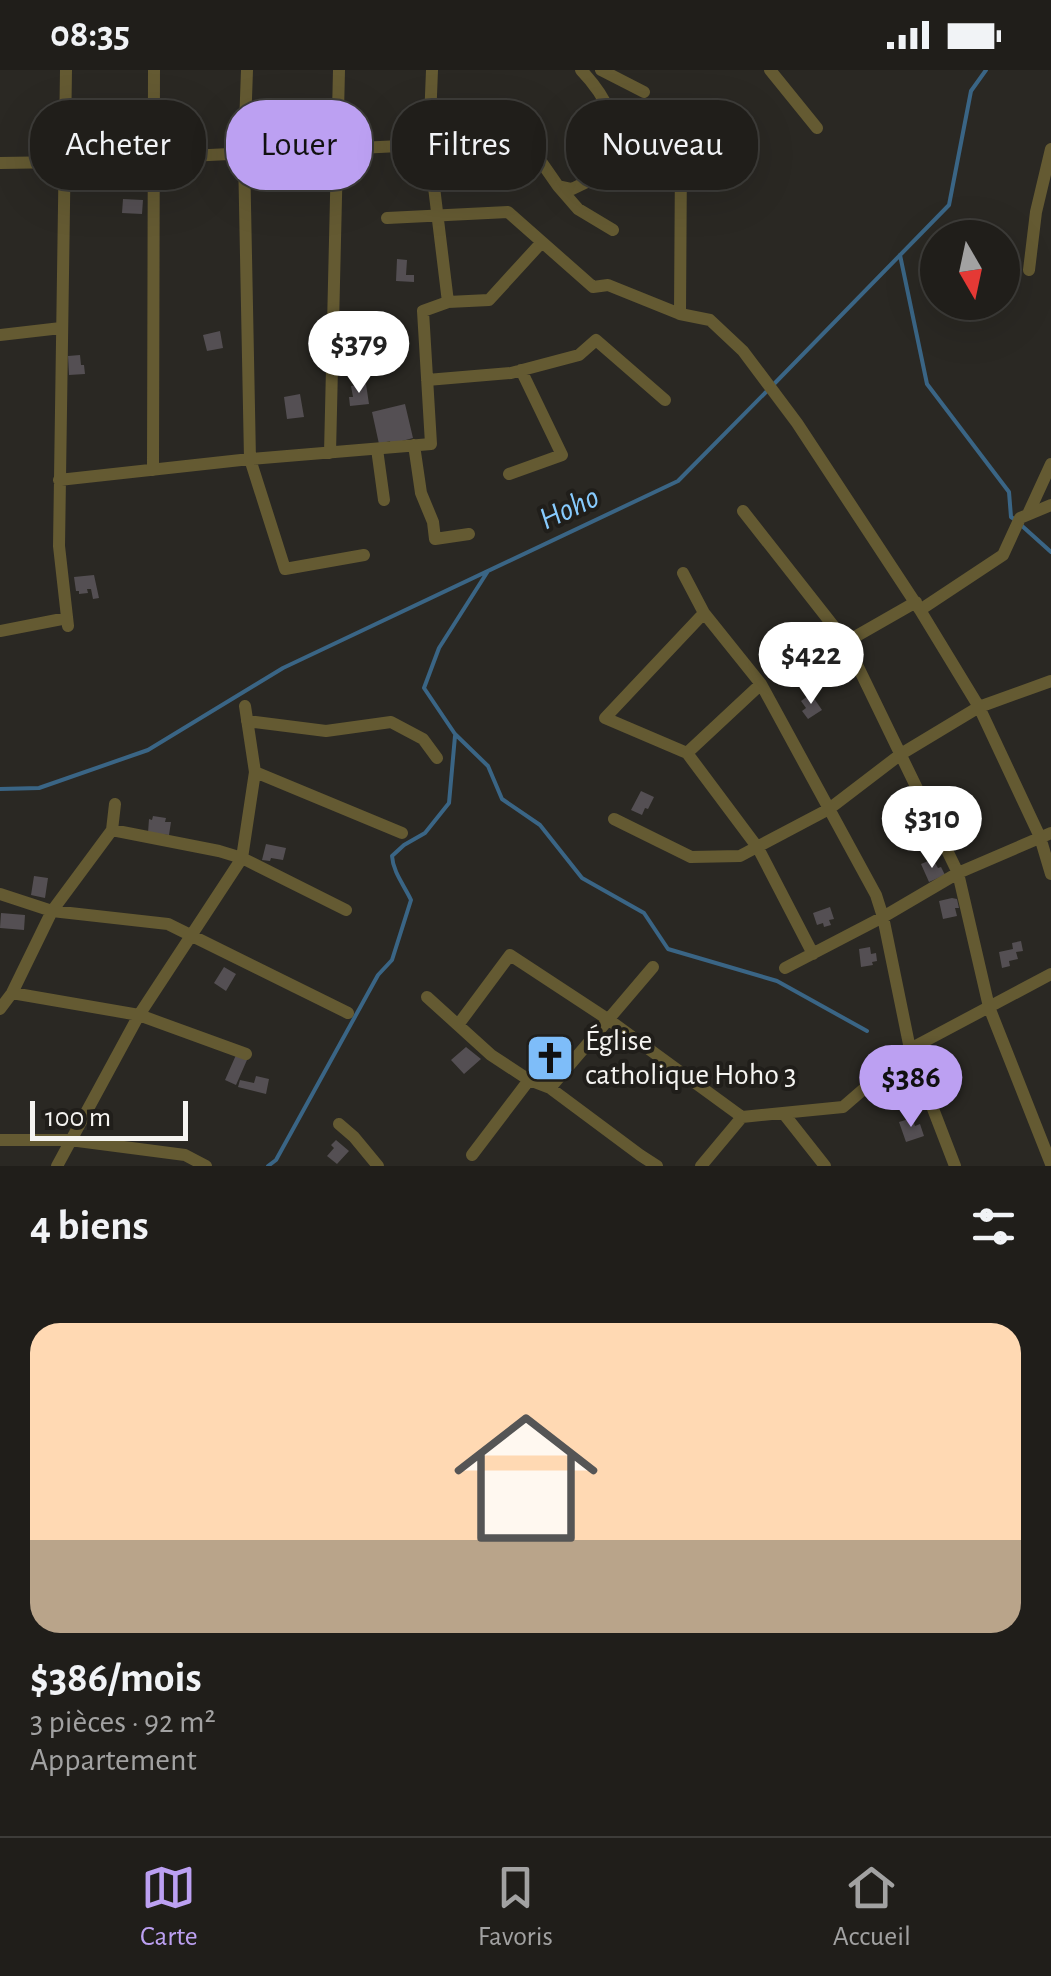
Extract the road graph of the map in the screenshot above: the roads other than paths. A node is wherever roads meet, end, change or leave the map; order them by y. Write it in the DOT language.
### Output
graph roads {
  1 [pos="66,70"];
  2 [pos="154,70"];
  3 [pos="247,70"];
  4 [pos="339,70"];
  5 [pos="432,70"];
  6 [pos="581,70"];
  7 [pos="601,70"];
  8 [pos="770,70"];
  9 [pos="644,92"];
  10 [pos="65,100"];
  11 [pos="154,100"];
  12 [pos="246,100"];
  13 [pos="338,100"];
  14 [pos="431,100"];
  15 [pos="605,100"];
  16 [pos="817,128"];
  17 [pos="1051,148"];
  18 [pos="0,163"];
  19 [pos="30,163"];
  20 [pos="546,169"];
  21 [pos="558,186"];
  22 [pos="566,188"];
  23 [pos="63,190"];
  24 [pos="154,190"];
  25 [pos="245,190"];
  26 [pos="335,190"];
  27 [pos="435,190"];
  28 [pos="681,190"];
  29 [pos="438,215"];
  30 [pos="387,218"];
  31 [pos="613,230"];
  32 [pos="542,242"];
  33 [pos="1029,270"];
  34 [pos="448,302"];
  35 [pos="680,314"];
  36 [pos="61,328"];
  37 [pos="0,335"];
  38 [pos="521,370"];
  39 [pos="427,380"];
  40 [pos="665,400"];
  41 [pos="414,445"];
  42 [pos="377,448"];
  43 [pos="330,452"];
  44 [pos="250,460"];
  45 [pos="1051,464"];
  46 [pos="153,470"];
  47 [pos="508,474"];
  48 [pos="60,480"];
  49 [pos="384,500"];
  50 [pos="1051,505"];
  51 [pos="743,512"];
  52 [pos="1021,519"];
  53 [pos="469,534"];
  54 [pos="364,555"];
  55 [pos="683,573"];
  56 [pos="918,606"];
  57 [pos="704,613"];
  58 [pos="0,631"];
  59 [pos="846,642"];
  60 [pos="1051,681"];
  61 [pos="760,684"];
  62 [pos="979,707"];
  63 [pos="687,753"];
  64 [pos="901,754"];
  65 [pos="437,758"];
  66 [pos="255,772"];
  67 [pos="115,804"];
  68 [pos="829,809"];
  69 [pos="614,819"];
  70 [pos="112,830"];
  71 [pos="402,832"];
  72 [pos="1046,835"];
  73 [pos="758,848"];
  74 [pos="242,858"];
  75 [pos="958,873"];
  76 [pos="1051,874"];
  77 [pos="0,894"];
  78 [pos="346,910"];
  79 [pos="52,911"];
  80 [pos="883,917"];
  81 [pos="192,935"];
  82 [pos="813,954"];
  83 [pos="653,967"];
  84 [pos="785,968"];
  85 [pos="1051,974"];
  86 [pos="12,993"];
  87 [pos="427,997"];
  88 [pos="989,1007"];
  89 [pos="0,1009"];
  90 [pos="348,1013"];
  91 [pos="139,1014"];
  92 [pos="609,1020"];
  93 [pos="458,1025"];
  94 [pos="910,1049"];
  95 [pos="246,1054"];
  96 [pos="528,1080"];
  97 [pos="550,1088"];
  98 [pos="784,1114"];
  99 [pos="742,1118"];
  100 [pos="1051,1120"];
  101 [pos="339,1124"];
  102 [pos="1036,1129"];
  103 [pos="0,1140"];
  104 [pos="70,1140"];
  105 [pos="472,1155"];
  106 [pos="1051,1164"];
  107 [pos="57,1166"];
  108 [pos="206,1166"];
  109 [pos="378,1166"];
  110 [pos="658,1166"];
  111 [pos="701,1166"];
  112 [pos="824,1166"];
  113 [pos="955,1166"];
  1 -- 10 [label="street"];
  2 -- 11 [label="street"];
  3 -- 12 [label="street"];
  4 -- 13 [label="street"];
  5 -- 14 [label="street"];
  6 -- 15 [label="street"];
  7 -- 9 [label="street"];
  8 -- 16 [label="street"];
  17 -- 33 [label="street"];
  18 -- 19 [label="street"];
  20 -- 21 [label="street"];
  21 -- 22 [label="street"];
  21 -- 31 [label="street"];
  23 -- 36 [label="street"];
  24 -- 46 [label="street"];
  25 -- 44 [label="street"];
  26 -- 43 [label="street"];
  27 -- 29 [label="street"];
  28 -- 35 [label="street"];
  29 -- 30 [label="street"];
  29 -- 32 [label="street"];
  29 -- 34 [label="street"];
  32 -- 34 [label="street"];
  32 -- 35 [label="street"];
  34 -- 39 [label="street"];
  35 -- 56 [label="street"];
  36 -- 37 [label="street"];
  36 -- 48 [label="street"];
  38 -- 39 [label="street"];
  38 -- 40 [label="street"];
  38 -- 47 [label="street"];
  39 -- 41 [label="street"];
  41 -- 42 [label="street"];
  41 -- 53 [label="street"];
  42 -- 43 [label="street"];
  42 -- 49 [label="street"];
  43 -- 44 [label="street"];
  44 -- 46 [label="street"];
  44 -- 54 [label="street"];
  45 -- 52 [label="street"];
  46 -- 48 [label="street"];
  48 -- 58 [label="street"];
  50 -- 52 [label="street"];
  51 -- 59 [label="street"];
  52 -- 56 [label="street"];
  55 -- 57 [label="street"];
  56 -- 59 [label="street"];
  56 -- 62 [label="street"];
  57 -- 61 [label="street"];
  57 -- 63 [label="street"];
  59 -- 64 [label="street"];
  60 -- 62 [label="street"];
  61 -- 63 [label="street"];
  61 -- 68 [label="street"];
  62 -- 64 [label="street"];
  62 -- 72 [label="street"];
  63 -- 73 [label="street"];
  64 -- 68 [label="street"];
  64 -- 75 [label="street"];
  65 -- 66 [label="street"];
  66 -- 71 [label="street"];
  66 -- 74 [label="street"];
  67 -- 70 [label="street"];
  68 -- 73 [label="street"];
  68 -- 80 [label="street"];
  69 -- 73 [label="street"];
  70 -- 74 [label="street"];
  70 -- 79 [label="street"];
  72 -- 75 [label="street"];
  72 -- 76 [label="street"];
  73 -- 82 [label="street"];
  74 -- 78 [label="street"];
  74 -- 81 [label="street"];
  75 -- 80 [label="street"];
  75 -- 88 [label="street"];
  77 -- 79 [label="street"];
  79 -- 81 [label="street"];
  79 -- 86 [label="street"];
  80 -- 82 [label="street"];
  80 -- 94 [label="street"];
  81 -- 90 [label="street"];
  81 -- 91 [label="street"];
  82 -- 84 [label="street"];
  83 -- 92 [label="street"];
  85 -- 88 [label="street"];
  86 -- 89 [label="street"];
  86 -- 91 [label="street"];
  87 -- 93 [label="street"];
  88 -- 94 [label="street"];
  88 -- 102 [label="street"];
  91 -- 95 [label="street"];
  91 -- 104 [label="street"];
  92 -- 93 [label="street"];
  92 -- 97 [label="street"];
  92 -- 99 [label="street"];
  93 -- 96 [label="street"];
  94 -- 98 [label="street"];
  94 -- 113 [label="street"];
  96 -- 97 [label="street"];
  96 -- 105 [label="street"];
  97 -- 110 [label="street"];
  98 -- 99 [label="street"];
  98 -- 112 [label="street"];
  99 -- 111 [label="street"];
  100 -- 102 [label="street"];
  101 -- 109 [label="street"];
  102 -- 106 [label="street"];
  103 -- 104 [label="street"];
  104 -- 107 [label="street"];
  104 -- 108 [label="street"];
}
